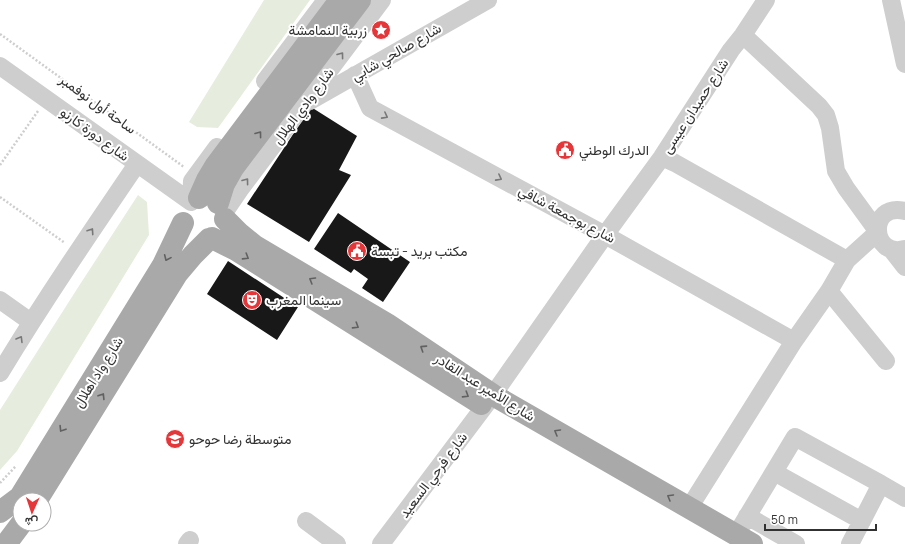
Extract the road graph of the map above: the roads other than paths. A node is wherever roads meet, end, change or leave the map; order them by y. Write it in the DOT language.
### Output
graph roads {
  1 [pos="326,0"];
  2 [pos="340,0"];
  3 [pos="360,0"];
  4 [pos="382,0"];
  5 [pos="488,0"];
  6 [pos="766,0"];
  7 [pos="891,0"];
  8 [pos="470,5"];
  9 [pos="743,35"];
  10 [pos="905,63"];
  11 [pos="0,66"];
  12 [pos="356,75"];
  13 [pos="304,104"];
  14 [pos="662,156"];
  15 [pos="137,164"];
  16 [pos="903,205"];
  17 [pos="211,207"];
  18 [pos="183,223"];
  19 [pos="878,232"];
  20 [pos="605,235"];
  21 [pos="210,238"];
  22 [pos="898,249"];
  23 [pos="847,260"];
  24 [pos="905,267"];
  25 [pos="829,291"];
  26 [pos="0,300"];
  27 [pos="31,322"];
  28 [pos="794,341"];
  29 [pos="886,361"];
  30 [pos="0,373"];
  31 [pos="488,400"];
  32 [pos="774,472"];
  33 [pos="880,484"];
  34 [pos="42,492"];
  35 [pos="905,498"];
  36 [pos="690,508"];
  37 [pos="0,512"];
  38 [pos="747,516"];
  39 [pos="306,521"];
  40 [pos="862,521"];
  41 [pos="15,532"];
  42 [pos="737,541"];
  43 [pos="6,544"];
  44 [pos="337,544"];
  45 [pos="382,544"];
  46 [pos="796,544"];
  47 [pos="850,544"];
  1 -- 17 [label="street"];
  2 -- 17 [label="main road"];
  17 -- 3 [label="main road, شارع وادي الهلال, one-way"];
  13 -- 4 [label="street, شارع وادي الهلال, one-way"];
  5 -- 8 [label="street, شارع صالحي شابي"];
  6 -- 9 [label="street, شارع حميدان عيسى"];
  7 -- 10 [label="street"];
  8 -- 12 [label="street, شارع صالحي شابي"];
  9 -- 14 [label="street, شارع حميدان عيسى"];
  9 -- 19 [label="street"];
  11 -- 15 [label="street, شارع دورة كارنو"];
  12 -- 13 [label="street, شارع صالحي شابي"];
  12 -- 20 [label="street, شارع بوجمعة شافي, one-way"];
  17 -- 13 [label="street, شارع وادي الهلال, one-way"];
  14 -- 20 [label="street, شارع حميدان عيسى"];
  14 -- 23 [label="street"];
  15 -- 17 [label="street, شارع دورة كارنو"];
  27 -- 15 [label="street, one-way"];
  16 -- 19 [label="street"];
  17 -- 18 [label="main road"];
  17 -- 21 [label="main road"];
  31 -- 17 [label="main road, شارع الأمير عبد القادر, one-way"];
  18 -- 21 [label="main road"];
  18 -- 37 [label="main road, شارع واد اهلال, one-way"];
  19 -- 22 [label="street"];
  19 -- 23 [label="street"];
  20 -- 28 [label="street, شارع بوجمعة شافي"];
  20 -- 31 [label="street, شارع حميدان عيسى"];
  21 -- 31 [label="main road, شارع الأمير عبد القادر, one-way"];
  34 -- 21 [label="main road, شارع واد اهلال, one-way"];
  22 -- 24 [label="street"];
  23 -- 25 [label="street"];
  25 -- 28 [label="street"];
  25 -- 29 [label="street"];
  26 -- 27 [label="street"];
  30 -- 27 [label="street, one-way"];
  28 -- 36 [label="street"];
  36 -- 31 [label="main road, شارع الأمير عبد القادر, one-way"];
  31 -- 42 [label="main road, شارع الأمير عبد القادر"];
  31 -- 45 [label="street, شارع فرحي السعيد"];
  32 -- 33 [label="street"];
  32 -- 38 [label="street"];
  32 -- 40 [label="street"];
  33 -- 35 [label="street"];
  33 -- 40 [label="street"];
  36 -- 42 [label="main road, شارع الأمير عبد القادر"];
  38 -- 42 [label="street"];
  38 -- 46 [label="street"];
  39 -- 44 [label="street"];
  40 -- 47 [label="street"];
  41 -- 43 [label="main road"];
}
